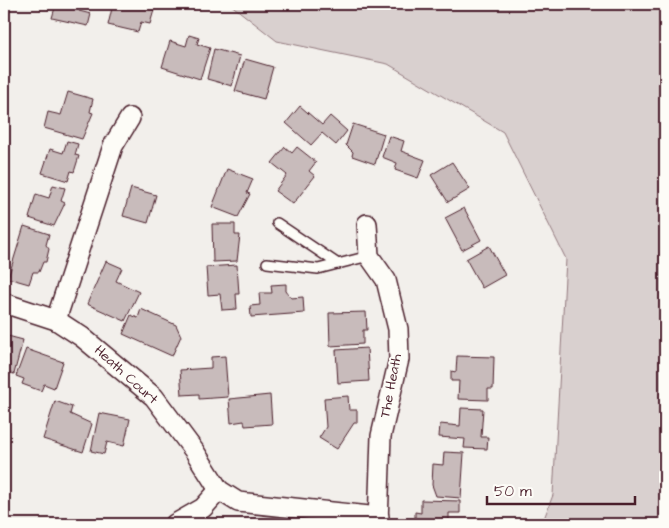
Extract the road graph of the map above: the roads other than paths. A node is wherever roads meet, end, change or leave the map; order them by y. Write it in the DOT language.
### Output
graph roads {
  1 [pos="130,118"];
  2 [pos="277,223"];
  3 [pos="367,224"];
  4 [pos="369,256"];
  5 [pos="267,263"];
  6 [pos="338,264"];
  7 [pos="4,303"];
  8 [pos="56,320"];
  9 [pos="219,490"];
  10 [pos="378,521"];
  11 [pos="175,524"];
  1 -- 8 [label="street"];
  2 -- 6 [label="lane"];
  3 -- 4 [label="street"];
  4 -- 6 [label="lane"];
  4 -- 10 [label="street, The Heath"];
  5 -- 6 [label="lane"];
  7 -- 8 [label="street, Heath Court"];
  8 -- 9 [label="street, Heath Court"];
  9 -- 10 [label="street, Heath Court"];
  9 -- 11 [label="street"];
}
